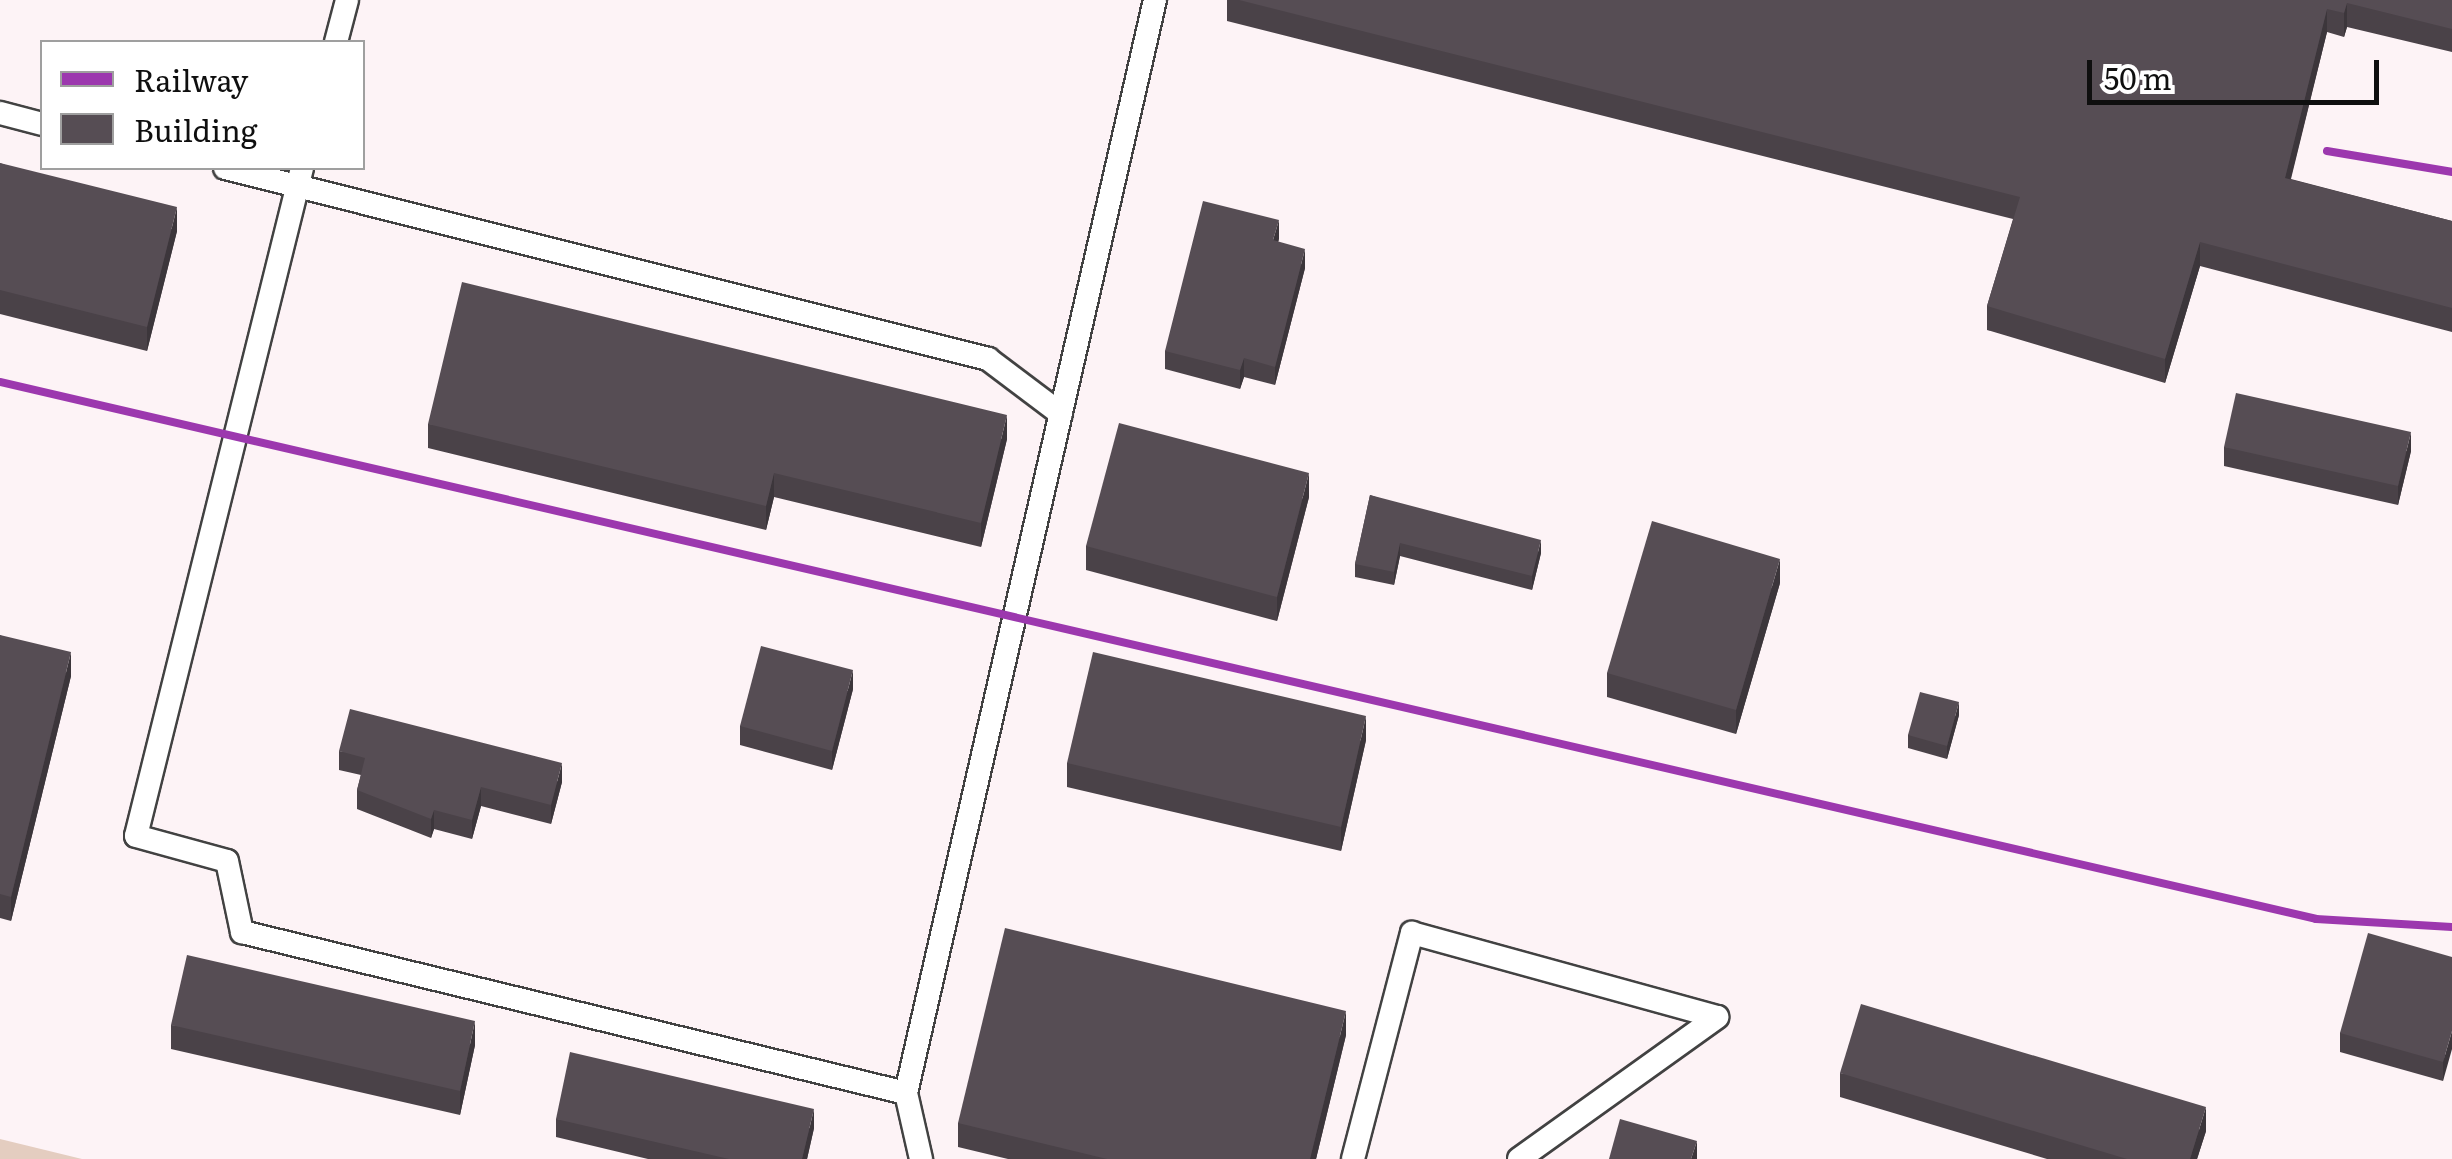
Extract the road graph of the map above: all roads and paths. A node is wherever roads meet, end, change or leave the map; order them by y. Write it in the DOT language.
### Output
graph roads {
  1 [pos="347,0"];
  2 [pos="1155,0"];
  3 [pos="337,40"];
  4 [pos="0,114"];
  5 [pos="40,124"];
  6 [pos="244,170"];
  7 [pos="300,176"];
  8 [pos="1061,414"];
  9 [pos="906,1093"];
  10 [pos="921,1159"];
  11 [pos="1354,1159"];
  12 [pos="1519,1159"];
  1 -- 3 [label="lane"];
  2 -- 8 [label="lane"];
  4 -- 5 [label="lane"];
  6 -- 7 [label="lane"];
  7 -- 8 [label="lane"];
  7 -- 9 [label="lane"];
  8 -- 9 [label="lane"];
  9 -- 10 [label="lane"];
  11 -- 12 [label="lane"];
}
